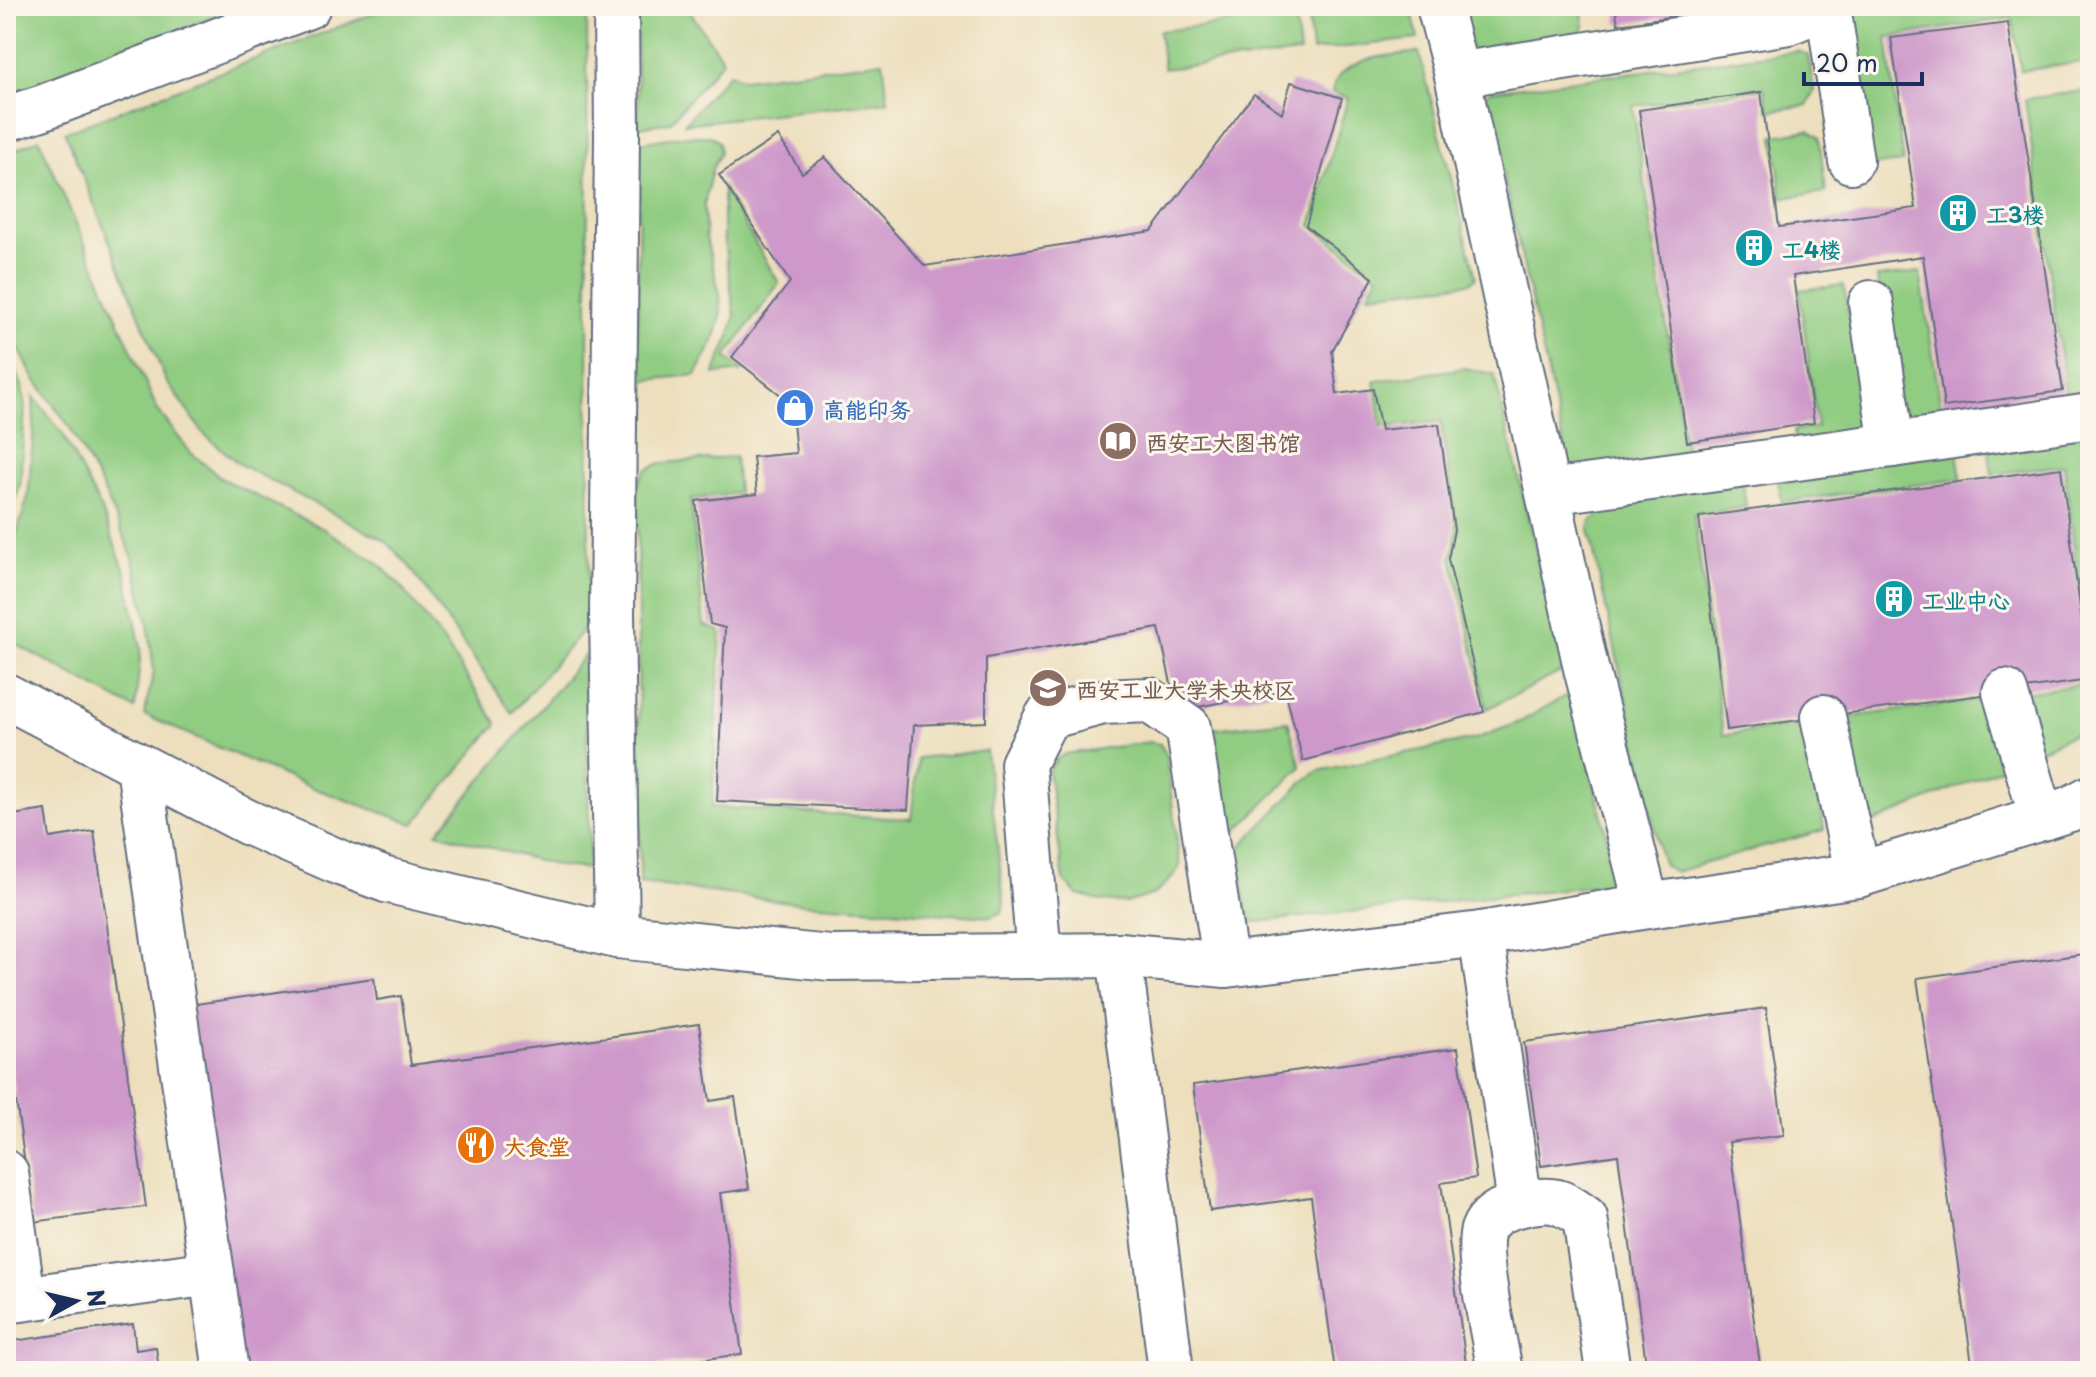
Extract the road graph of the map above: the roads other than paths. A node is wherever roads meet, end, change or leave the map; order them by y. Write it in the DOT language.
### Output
graph roads {
  1 [pos="308,6"];
  2 [pos="616,6"];
  3 [pos="1439,6"];
  4 [pos="1814,6"];
  5 [pos="1828,6"];
  6 [pos="1457,75"];
  7 [pos="6,119"];
  8 [pos="1851,161"];
  9 [pos="1871,303"];
  10 [pos="2090,416"];
  11 [pos="1892,445"];
  12 [pos="1549,492"];
  13 [pos="2005,692"];
  14 [pos="6,696"];
  15 [pos="1823,717"];
  16 [pos="139,767"];
  17 [pos="2090,798"];
  18 [pos="2042,818"];
  19 [pos="1858,875"];
  20 [pos="1647,906"];
  21 [pos="1481,934"];
  22 [pos="617,936"];
  23 [pos="1119,955"];
  24 [pos="1039,957"];
  25 [pos="1226,965"];
  26 [pos="6,1173"];
  27 [pos="1520,1204"];
  28 [pos="212,1273"];
  29 [pos="14,1300"];
  30 [pos="226,1371"];
  31 [pos="1171,1371"];
  32 [pos="1500,1371"];
  33 [pos="1608,1371"];
  1 -- 7 [label="street"];
  2 -- 22 [label="street"];
  3 -- 6 [label="street"];
  4 -- 6 [label="street"];
  5 -- 8 [label="street"];
  6 -- 12 [label="street"];
  9 -- 11 [label="street"];
  10 -- 11 [label="street"];
  11 -- 12 [label="street"];
  12 -- 20 [label="street"];
  13 -- 18 [label="street"];
  14 -- 16 [label="street"];
  15 -- 19 [label="street"];
  16 -- 22 [label="street"];
  16 -- 28 [label="street"];
  17 -- 18 [label="street"];
  18 -- 19 [label="street"];
  19 -- 20 [label="street"];
  20 -- 21 [label="street"];
  21 -- 25 [label="street"];
  21 -- 27 [label="street"];
  22 -- 24 [label="street"];
  23 -- 24 [label="street"];
  23 -- 25 [label="street"];
  23 -- 31 [label="street"];
  24 -- 25 [label="street"];
  26 -- 29 [label="street"];
  27 -- 32 [label="street"];
  27 -- 33 [label="street"];
  28 -- 29 [label="street"];
  28 -- 30 [label="street"];
}
